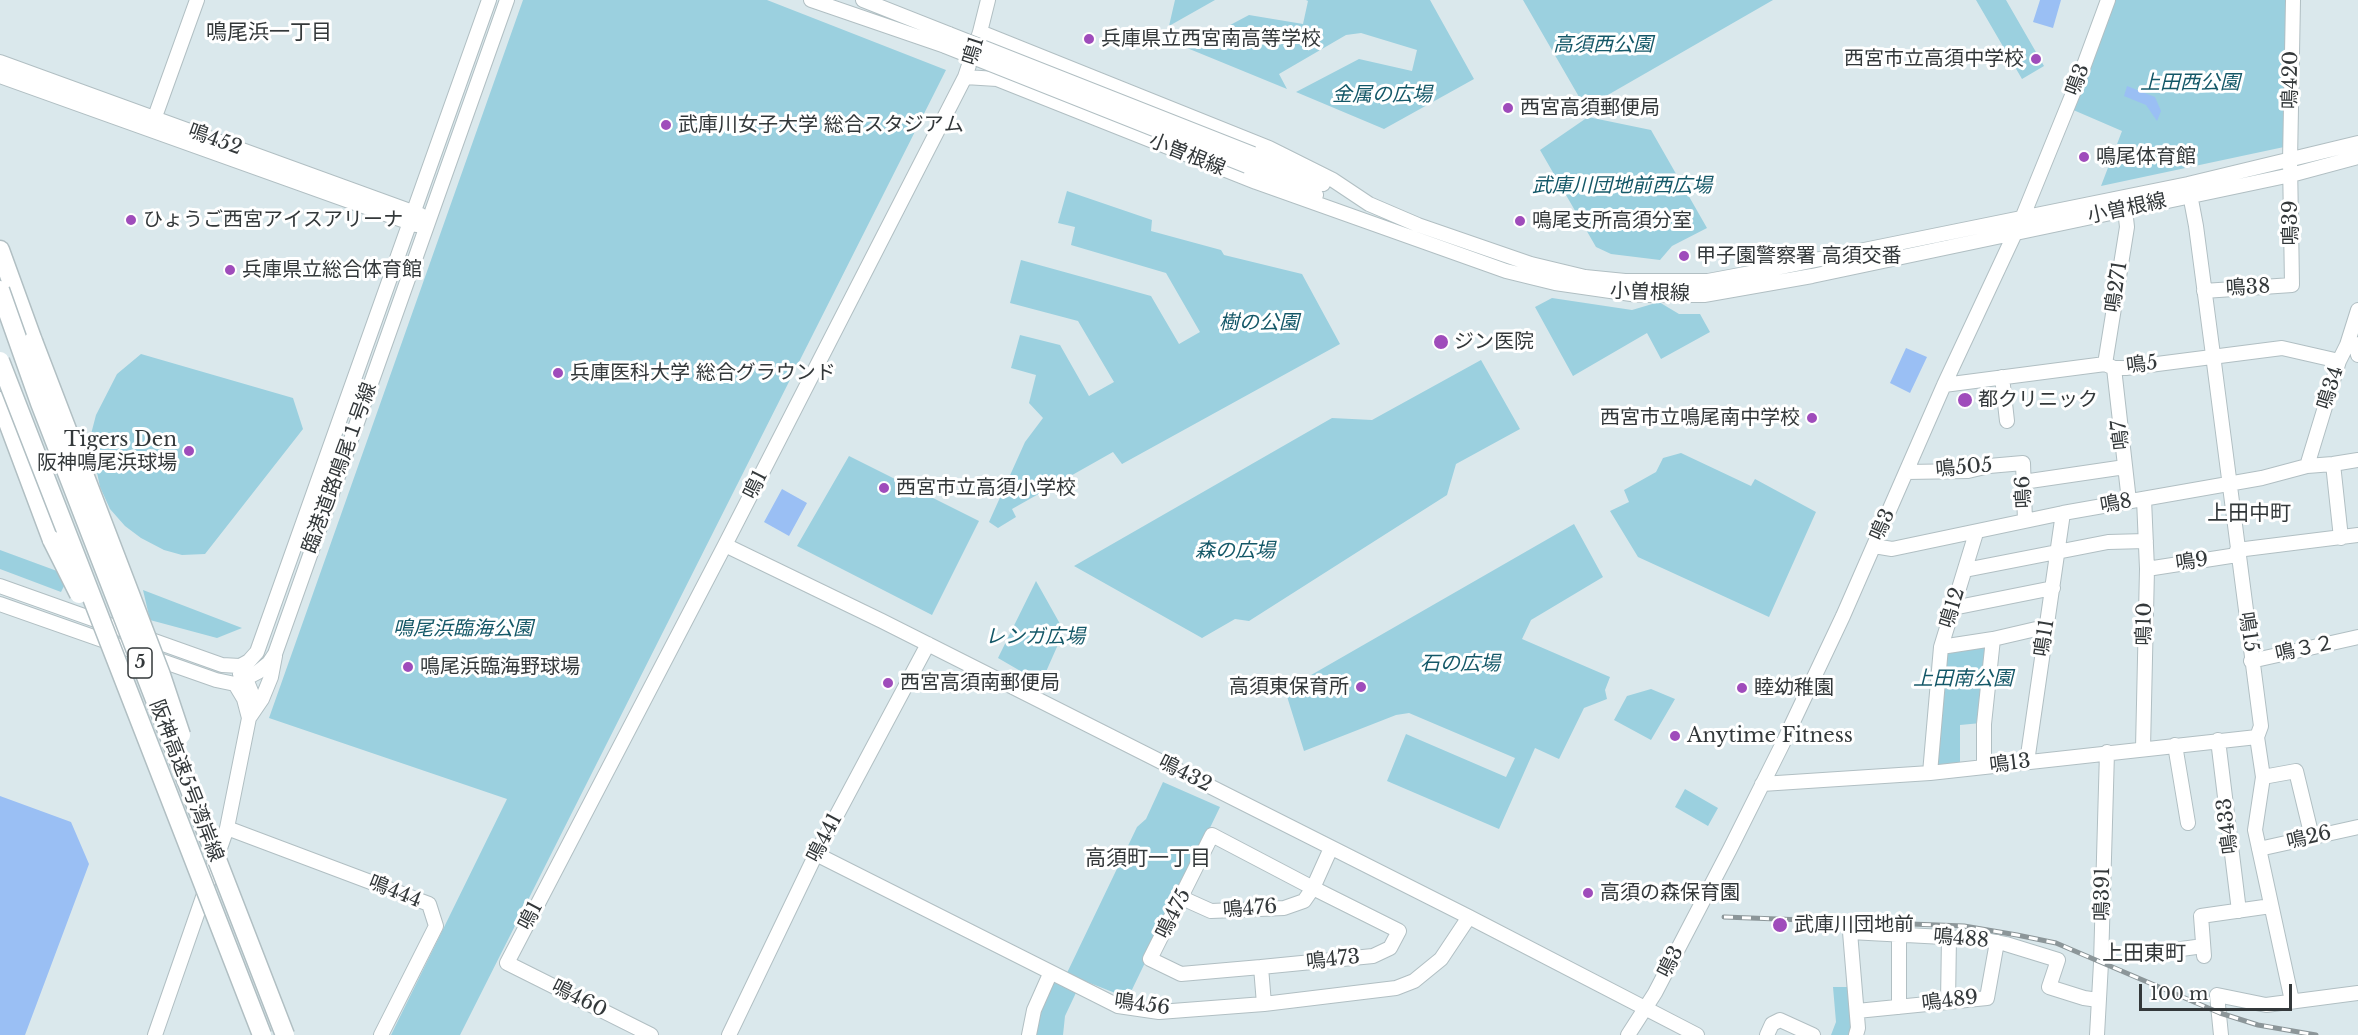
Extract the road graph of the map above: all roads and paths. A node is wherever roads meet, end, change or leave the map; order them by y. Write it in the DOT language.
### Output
graph roads {
  1 [pos="197,0"];
  2 [pos="489,0"];
  3 [pos="507,0"];
  4 [pos="811,0"];
  5 [pos="863,0"];
  6 [pos="988,0"];
  7 [pos="2108,0"];
  8 [pos="2293,0"];
  9 [pos="842,6"];
  10 [pos="980,32"];
  11 [pos="947,40"];
  12 [pos="0,62"];
  13 [pos="0,76"];
  14 [pos="965,77"];
  15 [pos="153,124"];
  16 [pos="2358,143"];
  17 [pos="2358,157"];
  18 [pos="1250,160"];
  19 [pos="2291,168"];
  20 [pos="2189,190"];
  21 [pos="1369,204"];
  22 [pos="2125,209"];
  23 [pos="2023,216"];
  24 [pos="411,217"];
  25 [pos="428,224"];
  26 [pos="1386,227"];
  27 [pos="2015,232"];
  28 [pos="0,250"];
  29 [pos="2292,285"];
  30 [pos="0,290"];
  31 [pos="2204,291"];
  32 [pos="2358,310"];
  33 [pos="2355,347"];
  34 [pos="2213,356"];
  35 [pos="0,361"];
  36 [pos="2339,361"];
  37 [pos="2110,367"];
  38 [pos="2002,377"];
  39 [pos="1944,385"];
  40 [pos="0,401"];
  41 [pos="2007,421"];
  42 [pos="2358,460"];
  43 [pos="2023,463"];
  44 [pos="2333,464"];
  45 [pos="2307,466"];
  46 [pos="2125,467"];
  47 [pos="1906,472"];
  48 [pos="2023,482"];
  49 [pos="2228,483"];
  50 [pos="2144,499"];
  51 [pos="2129,501"];
  52 [pos="2063,513"];
  53 [pos="2025,521"];
  54 [pos="1976,533"];
  55 [pos="2358,535"];
  56 [pos="2341,538"];
  57 [pos="2146,541"];
  58 [pos="725,545"];
  59 [pos="1874,546"];
  60 [pos="2059,550"];
  61 [pos="2237,553"];
  62 [pos="2146,568"];
  63 [pos="1965,570"];
  64 [pos="0,586"];
  65 [pos="2053,588"];
  66 [pos="0,604"];
  67 [pos="1953,608"];
  68 [pos="2046,630"];
  69 [pos="2358,637"];
  70 [pos="1993,639"];
  71 [pos="928,645"];
  72 [pos="1941,647"];
  73 [pos="275,654"];
  74 [pos="2252,661"];
  75 [pos="232,667"];
  76 [pos="241,682"];
  77 [pos="257,706"];
  78 [pos="138,717"];
  79 [pos="249,718"];
  80 [pos="2257,737"];
  81 [pos="2218,740"];
  82 [pos="2175,745"];
  83 [pos="2143,748"];
  84 [pos="2107,752"];
  85 [pos="2026,762"];
  86 [pos="1984,766"];
  87 [pos="1930,773"];
  88 [pos="2263,777"];
  89 [pos="1762,784"];
  90 [pos="2188,823"];
  91 [pos="2358,827"];
  92 [pos="227,828"];
  93 [pos="2312,837"];
  94 [pos="1331,848"];
  95 [pos="2259,849"];
  96 [pos="816,854"];
  97 [pos="1313,888"];
  98 [pos="1182,898"];
  99 [pos="2271,906"];
  100 [pos="2239,911"];
  101 [pos="1468,916"];
  102 [pos="1899,935"];
  103 [pos="1949,937"];
  104 [pos="1997,942"];
  105 [pos="2160,952"];
  106 [pos="507,963"];
  107 [pos="259,967"];
  108 [pos="1261,967"];
  109 [pos="1050,974"];
  110 [pos="2358,993"];
  111 [pos="2098,1000"];
  112 [pos="2292,1001"];
  113 [pos="1948,1002"];
  114 [pos="1264,1004"];
  115 [pos="1899,1006"];
  116 [pos="1644,1008"];
  117 [pos="1857,1011"];
  118 [pos="155,1035"];
  119 [pos="262,1035"];
  120 [pos="285,1035"];
  121 [pos="381,1035"];
  122 [pos="651,1035"];
  123 [pos="729,1035"];
  124 [pos="1029,1035"];
  125 [pos="1628,1035"];
  126 [pos="1697,1035"];
  127 [pos="1767,1035"];
  128 [pos="1813,1035"];
  129 [pos="1856,1035"];
  130 [pos="2097,1035"];
  131 [pos="2221,1035"];
  1 -- 15 [label="street"];
  2 -- 24 [label="street, 臨港道路鳴尾１号線"];
  3 -- 25 [label="street, 臨港道路鳴尾１号線"];
  4 -- 9 [label="street"];
  5 -- 11 [label="street"];
  6 -- 10 [label="street, 鳴1"];
  7 -- 23 [label="street, 鳴3"];
  8 -- 19 [label="street, 鳴420"];
  9 -- 11 [label="street"];
  10 -- 14 [label="street, 鳴1"];
  10 -- 21 [label="street, 小曽根線"];
  11 -- 18 [label="street, bridge"];
  12 -- 15 [label="street, 鳴452"];
  13 -- 15 [label="street, 鳴452"];
  14 -- 26 [label="street, 小曽根線"];
  14 -- 58 [label="street, 鳴1"];
  15 -- 24 [label="street, 鳴452"];
  16 -- 19 [label="street, 小曽根線"];
  17 -- 19 [label="street, 小曽根線"];
  18 -- 21 [label="street"];
  18 -- 26 [label="street"];
  19 -- 20 [label="street, 小曽根線"];
  19 -- 29 [label="street, 鳴39"];
  20 -- 22 [label="street, 小曽根線"];
  20 -- 23 [label="street, 小曽根線"];
  20 -- 31 [label="street, 鳴15"];
  21 -- 23 [label="street, 小曽根線"];
  22 -- 27 [label="street, 小曽根線"];
  22 -- 37 [label="street, 鳴271"];
  23 -- 27 [label="street, 鳴3"];
  24 -- 25 [label="street, 鳴452"];
  24 -- 75 [label="street, 臨港道路鳴尾１号線"];
  25 -- 73 [label="street, 臨港道路鳴尾１号線"];
  26 -- 27 [label="street, 小曽根線"];
  27 -- 39 [label="street, 鳴3"];
  28 -- 107 [label="highway, 5, bridge"];
  29 -- 31 [label="street, 鳴38"];
  30 -- 107 [label="highway, 阪神高速5号湾岸線 / 5, bridge"];
  31 -- 34 [label="street, 鳴15"];
  32 -- 33 [label="street, 鳴34"];
  33 -- 36 [label="street, 鳴34"];
  34 -- 36 [label="street, 鳴5"];
  34 -- 37 [label="street, 鳴5"];
  34 -- 49 [label="street, 鳴15"];
  35 -- 78 [label="highway, 阪神高速5号湾岸線 / 5, bridge"];
  36 -- 45 [label="street, 鳴34"];
  37 -- 38 [label="street, 鳴5"];
  37 -- 46 [label="street, 鳴7"];
  38 -- 39 [label="street, 鳴5"];
  38 -- 41 [label="street"];
  39 -- 47 [label="street, 鳴3"];
  40 -- 78 [label="highway, 5, bridge"];
  42 -- 44 [label="street, 鳴8"];
  43 -- 47 [label="street, 鳴505"];
  43 -- 48 [label="street, 鳴6"];
  44 -- 45 [label="street, 鳴8"];
  44 -- 56 [label="street"];
  45 -- 49 [label="street, 鳴8"];
  46 -- 48 [label="street"];
  46 -- 51 [label="street, 鳴7"];
  47 -- 59 [label="street, 鳴3"];
  48 -- 53 [label="street, 鳴6"];
  49 -- 50 [label="street, 鳴8"];
  49 -- 61 [label="street, 鳴15"];
  50 -- 51 [label="street, 鳴8"];
  50 -- 57 [label="street, 鳴10"];
  51 -- 52 [label="street, 鳴8"];
  52 -- 53 [label="street, 鳴8"];
  52 -- 60 [label="street, 鳴11"];
  53 -- 54 [label="street, 鳴8"];
  54 -- 59 [label="street, 鳴8"];
  54 -- 63 [label="street, 鳴12"];
  55 -- 56 [label="street, 鳴9"];
  56 -- 61 [label="street, 鳴9"];
  57 -- 60 [label="street"];
  57 -- 62 [label="street, 鳴10"];
  58 -- 71 [label="street, 鳴432"];
  58 -- 106 [label="street, 鳴1"];
  59 -- 89 [label="street, 鳴3"];
  60 -- 63 [label="street"];
  60 -- 65 [label="street, 鳴11"];
  61 -- 62 [label="street, 鳴9"];
  61 -- 74 [label="street, 鳴15"];
  62 -- 83 [label="street, 鳴10"];
  63 -- 67 [label="street, 鳴12"];
  64 -- 75 [label="street"];
  65 -- 67 [label="street"];
  65 -- 68 [label="street, 鳴11"];
  66 -- 76 [label="street"];
  67 -- 72 [label="street, 鳴12"];
  68 -- 70 [label="street, 鳴12"];
  68 -- 85 [label="street, 鳴11"];
  69 -- 74 [label="street, 鳴３２"];
  70 -- 72 [label="street, 鳴12"];
  70 -- 86 [label="street"];
  71 -- 94 [label="street, 鳴432"];
  71 -- 96 [label="street, 鳴441"];
  72 -- 87 [label="street"];
  73 -- 76 [label="street, 臨港道路鳴尾１号線"];
  73 -- 77 [label="street"];
  74 -- 80 [label="street, 鳴15"];
  75 -- 76 [label="street"];
  76 -- 77 [label="street"];
  76 -- 79 [label="street"];
  77 -- 79 [label="street"];
  78 -- 119 [label="highway, 阪神高速5号湾岸線 / 5, bridge"];
  79 -- 92 [label="street"];
  80 -- 81 [label="street, 鳴13"];
  80 -- 88 [label="street, 鳴15"];
  81 -- 82 [label="street, 鳴13"];
  81 -- 100 [label="street, 鳴433"];
  82 -- 83 [label="street, 鳴13"];
  82 -- 90 [label="street"];
  83 -- 84 [label="street, 鳴13"];
  84 -- 85 [label="street, 鳴13"];
  84 -- 111 [label="street, 鳴391"];
  85 -- 86 [label="street, 鳴13"];
  86 -- 87 [label="street, 鳴13"];
  87 -- 89 [label="street, 鳴13"];
  88 -- 93 [label="street"];
  88 -- 95 [label="street, 鳴15"];
  89 -- 116 [label="street, 鳴3"];
  91 -- 93 [label="street, 鳴26"];
  92 -- 118 [label="street"];
  92 -- 121 [label="street, 鳴444"];
  93 -- 95 [label="street, 鳴26"];
  94 -- 97 [label="street"];
  94 -- 101 [label="street, 鳴432"];
  95 -- 99 [label="street, 鳴15"];
  96 -- 109 [label="street, 鳴456"];
  96 -- 123 [label="street, 鳴441"];
  97 -- 98 [label="street, 鳴476"];
  97 -- 98 [label="street, 鳴475"];
  97 -- 108 [label="street, 鳴473"];
  98 -- 108 [label="street, 鳴475"];
  99 -- 100 [label="street"];
  99 -- 112 [label="street, 鳴15"];
  100 -- 105 [label="street"];
  101 -- 114 [label="street, 鳴456"];
  101 -- 116 [label="street, 鳴432"];
  102 -- 103 [label="street, 鳴488"];
  102 -- 115 [label="street"];
  102 -- 117 [label="street, 鳴488"];
  103 -- 104 [label="street, 鳴488"];
  103 -- 113 [label="street"];
  104 -- 111 [label="street, 鳴488"];
  104 -- 113 [label="street, 鳴489"];
  106 -- 122 [label="street, 鳴460"];
  107 -- 120 [label="highway, 阪神高速5号湾岸線 / 5, bridge"];
  108 -- 114 [label="street"];
  109 -- 114 [label="street, 鳴456"];
  109 -- 124 [label="street"];
  110 -- 112 [label="street"];
  111 -- 130 [label="street, 鳴391"];
  112 -- 131 [label="street"];
  113 -- 115 [label="street, 鳴489"];
  115 -- 117 [label="street, 鳴489"];
  116 -- 125 [label="street, 鳴3"];
  116 -- 126 [label="street, 鳴432"];
  117 -- 129 [label="street, 鳴488"];
  127 -- 128 [label="street"];
}
